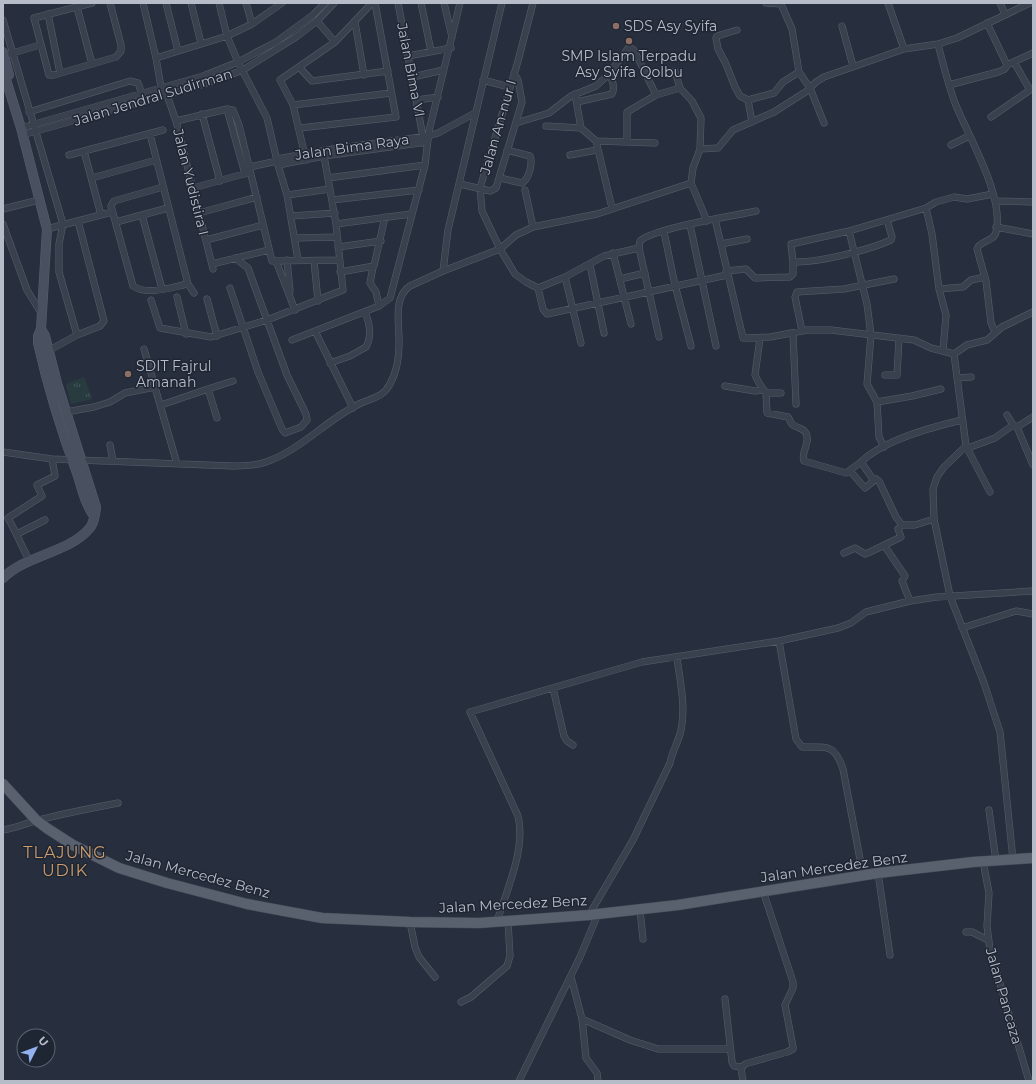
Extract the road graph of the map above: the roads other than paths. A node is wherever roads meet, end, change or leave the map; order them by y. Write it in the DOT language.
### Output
graph roads {
  1 [pos="92,3"];
  2 [pos="110,3"];
  3 [pos="143,3"];
  4 [pos="166,3"];
  5 [pos="191,3"];
  6 [pos="218,3"];
  7 [pos="246,3"];
  8 [pos="282,3"];
  9 [pos="325,3"];
  10 [pos="334,3"];
  11 [pos="372,3"];
  12 [pos="375,3"];
  13 [pos="398,3"];
  14 [pos="421,3"];
  15 [pos="444,3"];
  16 [pos="460,3"];
  17 [pos="502,3"];
  18 [pos="533,3"];
  19 [pos="766,3"];
  20 [pos="888,3"];
  21 [pos="1000,3"];
  22 [pos="1028,4"];
  23 [pos="77,6"];
  24 [pos="273,6"];
  25 [pos="48,14"];
  26 [pos="1005,14"];
  27 [pos="3,20"];
  28 [pos="317,21"];
  29 [pos="355,22"];
  30 [pos="986,23"];
  31 [pos="252,24"];
  32 [pos="842,26"];
  33 [pos="737,30"];
  34 [pos="226,36"];
  35 [pos="452,38"];
  36 [pos="335,42"];
  37 [pos="201,43"];
  38 [pos="938,44"];
  39 [pos="40,45"];
  40 [pos="450,48"];
  41 [pos="904,49"];
  42 [pos="178,51"];
  43 [pos="431,51"];
  44 [pos="1033,53"];
  45 [pos="6,54"];
  46 [pos="408,56"];
  47 [pos="156,58"];
  48 [pos="238,62"];
  49 [pos="1014,62"];
  50 [pos="92,64"];
  51 [pos="1008,65"];
  52 [pos="853,66"];
  53 [pos="299,67"];
  54 [pos="242,70"];
  55 [pos="444,70"];
  56 [pos="4,71"];
  57 [pos="388,71"];
  58 [pos="675,71"];
  59 [pos="799,72"];
  60 [pos="60,73"];
  61 [pos="514,74"];
  62 [pos="364,75"];
  63 [pos="608,75"];
  64 [pos="412,77"];
  65 [pos="483,80"];
  66 [pos="949,85"];
  67 [pos="161,87"];
  68 [pos="509,87"];
  69 [pos="680,88"];
  70 [pos="810,88"];
  71 [pos="1031,88"];
  72 [pos="391,93"];
  73 [pos="142,94"];
  74 [pos="575,94"];
  75 [pos="167,95"];
  76 [pos="656,95"];
  77 [pos="438,97"];
  78 [pos="417,100"];
  79 [pos="748,100"];
  80 [pos="577,102"];
  81 [pos="293,105"];
  82 [pos="28,112"];
  83 [pos="475,113"];
  84 [pos="202,114"];
  85 [pos="991,117"];
  86 [pos="176,121"];
  87 [pos="752,122"];
  88 [pos="516,123"];
  89 [pos="824,123"];
  90 [pos="32,125"];
  91 [pos="546,126"];
  92 [pos="300,128"];
  93 [pos="581,128"];
  94 [pos="163,130"];
  95 [pos="22,132"];
  96 [pos="35,132"];
  97 [pos="150,134"];
  98 [pos="969,136"];
  99 [pos="426,138"];
  100 [pos="596,141"];
  101 [pos="627,142"];
  102 [pos="655,143"];
  103 [pos="951,145"];
  104 [pos="700,149"];
  105 [pos="507,150"];
  106 [pos="598,150"];
  107 [pos="84,151"];
  108 [pos="69,155"];
  109 [pos="570,155"];
  110 [pos="324,156"];
  111 [pos="306,157"];
  112 [pos="156,160"];
  113 [pos="277,162"];
  114 [pos="425,165"];
  115 [pos="248,171"];
  116 [pos="92,178"];
  117 [pos="328,178"];
  118 [pos="500,178"];
  119 [pos="220,181"];
  120 [pos="691,183"];
  121 [pos="460,184"];
  122 [pos="163,187"];
  123 [pos="193,188"];
  124 [pos="330,188"];
  125 [pos="480,188"];
  126 [pos="418,190"];
  127 [pos="525,190"];
  128 [pos="993,194"];
  129 [pos="287,195"];
  130 [pos="257,197"];
  131 [pos="40,200"];
  132 [pos="332,200"];
  133 [pos="995,201"];
  134 [pos="1033,202"];
  135 [pos="168,208"];
  136 [pos="612,208"];
  137 [pos="926,208"];
  138 [pos="3,209"];
  139 [pos="112,212"];
  140 [pos="756,212"];
  141 [pos="199,213"];
  142 [pos="334,213"];
  143 [pos="411,214"];
  144 [pos="101,215"];
  145 [pos="142,215"];
  146 [pos="291,216"];
  147 [pos="385,217"];
  148 [pos="715,219"];
  149 [pos="887,220"];
  150 [pos="78,221"];
  151 [pos="706,221"];
  152 [pos="116,222"];
  153 [pos="3,224"];
  154 [pos="63,224"];
  155 [pos="336,224"];
  156 [pos="263,225"];
  157 [pos="690,225"];
  158 [pos="533,226"];
  159 [pos="996,227"];
  160 [pos="47,229"];
  161 [pos="849,231"];
  162 [pos="664,232"];
  163 [pos="1033,234"];
  164 [pos="337,237"];
  165 [pos="295,238"];
  166 [pos="206,240"];
  167 [pos="747,240"];
  168 [pos="380,241"];
  169 [pos="721,244"];
  170 [pos="338,247"];
  171 [pos="639,248"];
  172 [pos="500,249"];
  173 [pos="269,250"];
  174 [pos="855,251"];
  175 [pos="614,254"];
  176 [pos="235,258"];
  177 [pos="287,260"];
  178 [pos="298,260"];
  179 [pos="314,260"];
  180 [pos="338,260"];
  181 [pos="276,261"];
  182 [pos="793,262"];
  183 [pos="590,265"];
  184 [pos="373,267"];
  185 [pos="443,271"];
  186 [pos="340,272"];
  187 [pos="645,273"];
  188 [pos="727,273"];
  189 [pos="565,277"];
  190 [pos="985,277"];
  191 [pos="620,279"];
  192 [pos="894,279"];
  193 [pos="701,281"];
  194 [pos="188,284"];
  195 [pos="675,285"];
  196 [pos="863,286"];
  197 [pos="230,288"];
  198 [pos="538,288"];
  199 [pos="162,289"];
  200 [pos="940,289"];
  201 [pos="650,292"];
  202 [pos="194,293"];
  203 [pos="176,297"];
  204 [pos="624,297"];
  205 [pos="290,298"];
  206 [pos="151,300"];
  207 [pos="207,300"];
  208 [pos="318,301"];
  209 [pos="598,303"];
  210 [pos="379,306"];
  211 [pos="572,308"];
  212 [pos="295,310"];
  213 [pos="365,312"];
  214 [pos="1033,312"];
  215 [pos="41,313"];
  216 [pos="267,320"];
  217 [pos="631,324"];
  218 [pos="243,328"];
  219 [pos="315,331"];
  220 [pos="802,331"];
  221 [pos="995,332"];
  222 [pos="604,333"];
  223 [pos="793,333"];
  224 [pos="186,334"];
  225 [pos="77,335"];
  226 [pos="871,335"];
  227 [pos="217,336"];
  228 [pos="659,337"];
  229 [pos="760,338"];
  230 [pos="899,339"];
  231 [pos="292,340"];
  232 [pos="581,343"];
  233 [pos="691,346"];
  234 [pos="716,346"];
  235 [pos="144,349"];
  236 [pos="942,351"];
  237 [pos="44,352"];
  238 [pos="954,354"];
  239 [pos="330,363"];
  240 [pos="885,376"];
  241 [pos="971,377"];
  242 [pos="956,378"];
  243 [pos="233,380"];
  244 [pos="725,386"];
  245 [pos="155,387"];
  246 [pos="208,389"];
  247 [pos="941,389"];
  248 [pos="764,391"];
  249 [pos="781,393"];
  250 [pos="877,402"];
  251 [pos="796,404"];
  252 [pos="161,405"];
  253 [pos="353,408"];
  254 [pos="66,412"];
  255 [pos="1007,415"];
  256 [pos="1033,417"];
  257 [pos="217,418"];
  258 [pos="962,420"];
  259 [pos="1015,426"];
  260 [pos="110,445"];
  261 [pos="884,446"];
  262 [pos="967,447"];
  263 [pos="3,452"];
  264 [pos="71,458"];
  265 [pos="52,459"];
  266 [pos="82,460"];
  267 [pos="113,461"];
  268 [pos="861,462"];
  269 [pos="177,464"];
  270 [pos="1033,466"];
  271 [pos="850,471"];
  272 [pos="876,480"];
  273 [pos="990,492"];
  274 [pos="94,516"];
  275 [pos="934,519"];
  276 [pos="45,520"];
  277 [pos="902,525"];
  278 [pos="17,534"];
  279 [pos="884,545"];
  280 [pos="844,553"];
  281 [pos="30,562"];
  282 [pos="3,578"];
  283 [pos="1033,591"];
  284 [pos="950,596"];
  285 [pos="910,601"];
  286 [pos="1033,614"];
  287 [pos="962,628"];
  288 [pos="779,641"];
  289 [pos="677,658"];
  290 [pos="553,688"];
  291 [pos="573,745"];
  292 [pos="3,784"];
  293 [pos="118,803"];
  294 [pos="989,810"];
  295 [pos="36,820"];
  296 [pos="3,830"];
  297 [pos="1033,858"];
  298 [pos="1013,860"];
  299 [pos="983,861"];
  300 [pos="996,861"];
  301 [pos="878,873"];
  302 [pos="863,875"];
  303 [pos="763,891"];
  304 [pos="640,910"];
  305 [pos="594,914"];
  306 [pos="503,921"];
  307 [pos="410,922"];
  308 [pos="966,932"];
  309 [pos="643,939"];
  310 [pos="988,940"];
  311 [pos="890,955"];
  312 [pos="435,977"];
  313 [pos="571,977"];
  314 [pos="725,999"];
  315 [pos="461,1002"];
  316 [pos="582,1018"];
  317 [pos="730,1049"];
  318 [pos="742,1067"];
  319 [pos="519,1081"];
  320 [pos="598,1081"];
  321 [pos="743,1081"];
  322 [pos="1029,1081"];
  1 -- 23 [label="street"];
  2 -- 50 [label="street"];
  3 -- 47 [label="street"];
  4 -- 42 [label="street"];
  5 -- 37 [label="street"];
  6 -- 34 [label="street"];
  7 -- 31 [label="street"];
  8 -- 24 [label="street"];
  9 -- 48 [label="street, Jalan Jendral Sudirman"];
  10 -- 28 [label="street, Jalan Jendral Sudirman"];
  11 -- 29 [label="street"];
  12 -- 57 [label="street"];
  13 -- 46 [label="street, Jalan Bima VI"];
  14 -- 43 [label="street"];
  15 -- 35 [label="street"];
  16 -- 35 [label="street"];
  17 -- 65 [label="street"];
  18 -- 61 [label="street, Jalan An-nur I"];
  19 -- 59 [label="street"];
  20 -- 41 [label="street"];
  21 -- 26 [label="street"];
  22 -- 26 [label="street"];
  23 -- 25 [label="street"];
  23 -- 50 [label="street"];
  24 -- 31 [label="street"];
  25 -- 39 [label="street"];
  25 -- 60 [label="street"];
  26 -- 30 [label="street"];
  27 -- 45 [label="street"];
  28 -- 36 [label="street"];
  28 -- 54 [label="street, Jalan Jendral Sudirman"];
  29 -- 36 [label="street"];
  29 -- 62 [label="street"];
  30 -- 38 [label="street"];
  30 -- 51 [label="street"];
  31 -- 34 [label="street"];
  32 -- 52 [label="street"];
  33 -- 79 [label="street"];
  34 -- 37 [label="street"];
  34 -- 48 [label="street"];
  35 -- 40 [label="street"];
  36 -- 53 [label="street"];
  37 -- 42 [label="street"];
  38 -- 41 [label="street"];
  38 -- 66 [label="street"];
  39 -- 45 [label="street"];
  39 -- 60 [label="street"];
  40 -- 43 [label="street"];
  40 -- 55 [label="street"];
  41 -- 52 [label="street"];
  42 -- 47 [label="street"];
  43 -- 46 [label="street"];
  44 -- 49 [label="street"];
  45 -- 56 [label="street"];
  45 -- 82 [label="street"];
  46 -- 64 [label="street, Jalan Bima VI"];
  47 -- 67 [label="street"];
  48 -- 54 [label="street"];
  48 -- 67 [label="street, Jalan Jendral Sudirman"];
  49 -- 51 [label="street"];
  49 -- 71 [label="street"];
  50 -- 60 [label="street"];
  51 -- 66 [label="street"];
  52 -- 70 [label="street"];
  53 -- 62 [label="street"];
  53 -- 81 [label="street"];
  54 -- 75 [label="street, Jalan Jendral Sudirman"];
  54 -- 113 [label="street"];
  55 -- 64 [label="street"];
  55 -- 77 [label="street"];
  56 -- 95 [label="street"];
  57 -- 62 [label="street"];
  57 -- 72 [label="street"];
  58 -- 69 [label="street"];
  59 -- 70 [label="street"];
  59 -- 79 [label="street"];
  61 -- 68 [label="street, Jalan An-nur I"];
  61 -- 88 [label="street"];
  63 -- 74 [label="street"];
  63 -- 76 [label="street"];
  63 -- 80 [label="street"];
  64 -- 78 [label="street, Jalan Bima VI"];
  65 -- 68 [label="street"];
  65 -- 83 [label="street"];
  66 -- 98 [label="street"];
  67 -- 73 [label="street, Jalan Jendral Sudirman"];
  67 -- 75 [label="street, Jalan Yudistira I"];
  68 -- 125 [label="street, Jalan An-nur I"];
  69 -- 76 [label="street"];
  69 -- 104 [label="street"];
  70 -- 87 [label="street"];
  70 -- 89 [label="street"];
  71 -- 85 [label="street"];
  72 -- 81 [label="street"];
  72 -- 92 [label="street"];
  73 -- 82 [label="street"];
  73 -- 90 [label="street, Jalan Jendral Sudirman"];
  74 -- 80 [label="street"];
  74 -- 88 [label="street"];
  75 -- 86 [label="street, Jalan Yudistira I"];
  75 -- 96 [label="street, Jalan Jendral Sudirman"];
  76 -- 101 [label="street"];
  77 -- 78 [label="street"];
  77 -- 99 [label="street"];
  78 -- 99 [label="street, Jalan Bima VI"];
  79 -- 87 [label="street"];
  80 -- 93 [label="street"];
  81 -- 92 [label="street"];
  82 -- 90 [label="street"];
  83 -- 99 [label="street"];
  83 -- 121 [label="street"];
  84 -- 86 [label="street"];
  84 -- 115 [label="street"];
  84 -- 119 [label="street"];
  86 -- 123 [label="street, Jalan Yudistira I"];
  87 -- 104 [label="street"];
  88 -- 105 [label="street"];
  90 -- 95 [label="street, Jalan Jendral Sudirman"];
  90 -- 96 [label="street"];
  91 -- 93 [label="street"];
  92 -- 111 [label="street"];
  93 -- 100 [label="street"];
  94 -- 97 [label="street"];
  95 -- 96 [label="street, Jalan Jendral Sudirman"];
  95 -- 131 [label="street"];
  96 -- 154 [label="street"];
  97 -- 107 [label="street"];
  97 -- 112 [label="street"];
  98 -- 103 [label="street"];
  98 -- 128 [label="street"];
  99 -- 110 [label="street, Jalan Bima Raya"];
  99 -- 111 [label="street, Jalan Bima Raya"];
  99 -- 114 [label="street"];
  100 -- 101 [label="street"];
  100 -- 106 [label="street"];
  101 -- 102 [label="street"];
  104 -- 120 [label="street"];
  105 -- 118 [label="street"];
  105 -- 118 [label="street"];
  106 -- 109 [label="street"];
  106 -- 136 [label="street"];
  107 -- 108 [label="street"];
  107 -- 116 [label="street"];
  110 -- 111 [label="street, Jalan Bima Raya"];
  110 -- 117 [label="street"];
  111 -- 113 [label="street, Jalan Bima Raya"];
  112 -- 116 [label="street"];
  112 -- 122 [label="street"];
  113 -- 115 [label="street, Jalan Bima Raya"];
  113 -- 129 [label="street"];
  114 -- 117 [label="street"];
  114 -- 126 [label="street"];
  115 -- 119 [label="street, Jalan Bima Raya"];
  115 -- 130 [label="street"];
  116 -- 144 [label="street"];
  117 -- 124 [label="street"];
  118 -- 125 [label="street"];
  119 -- 123 [label="street, Jalan Bima Raya"];
  120 -- 136 [label="street"];
  120 -- 151 [label="street"];
  121 -- 125 [label="street"];
  121 -- 185 [label="street"];
  122 -- 135 [label="street"];
  122 -- 139 [label="street"];
  123 -- 141 [label="street, Jalan Yudistira I"];
  124 -- 129 [label="street"];
  124 -- 132 [label="street"];
  125 -- 172 [label="street, Jalan An-nur I"];
  126 -- 132 [label="street"];
  126 -- 143 [label="street"];
  127 -- 158 [label="street"];
  128 -- 133 [label="street"];
  128 -- 137 [label="street"];
  129 -- 146 [label="street"];
  130 -- 141 [label="street"];
  130 -- 156 [label="street"];
  131 -- 138 [label="street"];
  131 -- 160 [label="street"];
  132 -- 142 [label="street"];
  133 -- 134 [label="street"];
  133 -- 159 [label="street"];
  135 -- 145 [label="street"];
  135 -- 194 [label="street"];
  136 -- 158 [label="street"];
  137 -- 149 [label="street"];
  137 -- 200 [label="street"];
  139 -- 144 [label="street"];
  139 -- 152 [label="street"];
  140 -- 148 [label="street"];
  141 -- 166 [label="street, Jalan Yudistira I"];
  142 -- 146 [label="street"];
  142 -- 155 [label="street"];
  143 -- 147 [label="street"];
  143 -- 210 [label="street"];
  144 -- 150 [label="street"];
  145 -- 152 [label="street"];
  145 -- 199 [label="street"];
  146 -- 165 [label="street"];
  147 -- 155 [label="street"];
  147 -- 168 [label="street"];
  148 -- 151 [label="street"];
  148 -- 169 [label="street"];
  149 -- 161 [label="street"];
  149 -- 174 [label="street"];
  150 -- 154 [label="street"];
  150 -- 225 [label="street"];
  151 -- 157 [label="street"];
  152 -- 199 [label="street"];
  153 -- 215 [label="street"];
  154 -- 160 [label="street"];
  154 -- 225 [label="street"];
  155 -- 164 [label="street"];
  156 -- 166 [label="street"];
  156 -- 173 [label="street"];
  157 -- 162 [label="street"];
  157 -- 193 [label="street"];
  158 -- 172 [label="street"];
  159 -- 163 [label="street"];
  159 -- 190 [label="street"];
  160 -- 215 [label="street"];
  161 -- 174 [label="street"];
  161 -- 182 [label="street"];
  162 -- 171 [label="street"];
  162 -- 195 [label="street"];
  164 -- 165 [label="street"];
  164 -- 170 [label="street"];
  165 -- 178 [label="street"];
  166 -- 176 [label="street, Jalan Yudistira I"];
  167 -- 169 [label="street"];
  168 -- 170 [label="street"];
  168 -- 184 [label="street"];
  169 -- 188 [label="street"];
  170 -- 180 [label="street"];
  171 -- 175 [label="street"];
  171 -- 187 [label="street"];
  172 -- 185 [label="street"];
  172 -- 198 [label="street, Jalan An-nur I"];
  173 -- 176 [label="street"];
  173 -- 181 [label="street"];
  174 -- 182 [label="street"];
  174 -- 196 [label="street"];
  175 -- 183 [label="street"];
  175 -- 191 [label="street"];
  176 -- 216 [label="street"];
  177 -- 178 [label="street"];
  177 -- 181 [label="street"];
  177 -- 205 [label="street"];
  178 -- 179 [label="street"];
  179 -- 180 [label="street"];
  179 -- 208 [label="street"];
  180 -- 186 [label="street"];
  181 -- 205 [label="street"];
  182 -- 188 [label="street"];
  183 -- 189 [label="street"];
  183 -- 209 [label="street"];
  184 -- 186 [label="street"];
  184 -- 210 [label="street"];
  185 -- 253 [label="street"];
  186 -- 208 [label="street"];
  187 -- 191 [label="street"];
  187 -- 201 [label="street"];
  188 -- 193 [label="street"];
  188 -- 229 [label="street"];
  189 -- 198 [label="street"];
  189 -- 211 [label="street"];
  190 -- 200 [label="street"];
  190 -- 221 [label="street"];
  191 -- 204 [label="street"];
  192 -- 196 [label="street"];
  193 -- 195 [label="street"];
  193 -- 234 [label="street"];
  194 -- 199 [label="street"];
  194 -- 202 [label="street"];
  195 -- 201 [label="street"];
  195 -- 233 [label="street"];
  196 -- 220 [label="street"];
  196 -- 226 [label="street"];
  197 -- 218 [label="street"];
  198 -- 211 [label="street"];
  200 -- 236 [label="street"];
  201 -- 204 [label="street"];
  201 -- 228 [label="street"];
  203 -- 224 [label="street"];
  204 -- 209 [label="street"];
  204 -- 217 [label="street"];
  205 -- 212 [label="street"];
  206 -- 224 [label="street"];
  207 -- 227 [label="street"];
  208 -- 212 [label="street"];
  209 -- 211 [label="street"];
  209 -- 222 [label="street"];
  210 -- 213 [label="street"];
  211 -- 232 [label="street"];
  212 -- 216 [label="street"];
  213 -- 219 [label="street"];
  213 -- 239 [label="street"];
  214 -- 221 [label="street"];
  215 -- 237 [label="street"];
  216 -- 218 [label="street"];
  216 -- 218 [label="street"];
  218 -- 227 [label="street"];
  219 -- 231 [label="street"];
  219 -- 239 [label="street"];
  220 -- 223 [label="street"];
  220 -- 226 [label="street"];
  221 -- 238 [label="street"];
  223 -- 229 [label="street"];
  223 -- 251 [label="street"];
  224 -- 227 [label="street"];
  225 -- 237 [label="street"];
  226 -- 230 [label="street"];
  226 -- 250 [label="street"];
  229 -- 248 [label="street"];
  230 -- 236 [label="street"];
  230 -- 240 [label="street"];
  235 -- 245 [label="street"];
  236 -- 238 [label="street"];
  237 -- 254 [label="street"];
  237 -- 264 [label="street"];
  238 -- 242 [label="street"];
  239 -- 253 [label="street"];
  241 -- 242 [label="street"];
  242 -- 258 [label="street"];
  243 -- 246 [label="street"];
  244 -- 248 [label="street"];
  245 -- 252 [label="street"];
  245 -- 254 [label="street"];
  246 -- 252 [label="street"];
  246 -- 257 [label="street"];
  247 -- 250 [label="street"];
  248 -- 249 [label="street"];
  248 -- 271 [label="street"];
  250 -- 261 [label="street"];
  252 -- 269 [label="street"];
  253 -- 269 [label="street"];
  254 -- 266 [label="street"];
  255 -- 259 [label="street"];
  256 -- 259 [label="street"];
  258 -- 261 [label="street"];
  258 -- 262 [label="street"];
  259 -- 262 [label="street"];
  259 -- 270 [label="street"];
  260 -- 267 [label="street"];
  261 -- 268 [label="street"];
  262 -- 273 [label="street"];
  262 -- 275 [label="street"];
  263 -- 265 [label="street"];
  264 -- 265 [label="street"];
  264 -- 266 [label="street"];
  264 -- 274 [label="street"];
  265 -- 278 [label="street"];
  266 -- 267 [label="street"];
  266 -- 274 [label="street"];
  267 -- 269 [label="street"];
  268 -- 271 [label="street"];
  268 -- 272 [label="street"];
  271 -- 272 [label="street"];
  272 -- 277 [label="street"];
  274 -- 281 [label="street"];
  275 -- 277 [label="street"];
  275 -- 284 [label="street"];
  276 -- 278 [label="street"];
  277 -- 279 [label="street"];
  278 -- 281 [label="street"];
  279 -- 280 [label="street"];
  279 -- 285 [label="street"];
  281 -- 282 [label="street"];
  283 -- 284 [label="street"];
  284 -- 285 [label="street"];
  284 -- 287 [label="street"];
  285 -- 288 [label="street"];
  286 -- 287 [label="street"];
  287 -- 298 [label="street"];
  288 -- 289 [label="street"];
  288 -- 302 [label="street"];
  289 -- 290 [label="street"];
  289 -- 305 [label="street"];
  290 -- 291 [label="street"];
  290 -- 306 [label="street"];
  292 -- 295 [label="main road, Jalan Mercedez Benz"];
  293 -- 295 [label="street"];
  294 -- 300 [label="street"];
  295 -- 296 [label="street"];
  295 -- 307 [label="main road, Jalan Mercedez Benz"];
  297 -- 298 [label="main road, Jalan Mercedez Benz"];
  298 -- 300 [label="main road, Jalan Mercedez Benz"];
  299 -- 300 [label="main road, Jalan Mercedez Benz"];
  299 -- 301 [label="main road, Jalan Mercedez Benz"];
  299 -- 310 [label="street, Jalan Pancaza"];
  301 -- 302 [label="main road, Jalan Mercedez Benz"];
  301 -- 311 [label="street"];
  302 -- 303 [label="main road, Jalan Mercedez Benz"];
  303 -- 304 [label="main road, Jalan Mercedez Benz"];
  303 -- 318 [label="street"];
  304 -- 305 [label="main road, Jalan Mercedez Benz"];
  304 -- 309 [label="street"];
  305 -- 306 [label="main road, Jalan Mercedez Benz"];
  305 -- 313 [label="street"];
  306 -- 307 [label="main road, Jalan Mercedez Benz"];
  306 -- 315 [label="street"];
  307 -- 312 [label="street"];
  308 -- 310 [label="street"];
  310 -- 322 [label="street, Jalan Pancaza"];
  313 -- 316 [label="street"];
  313 -- 319 [label="street"];
  314 -- 317 [label="street"];
  316 -- 317 [label="street"];
  316 -- 320 [label="street"];
  317 -- 318 [label="street"];
  318 -- 321 [label="street"];
}
